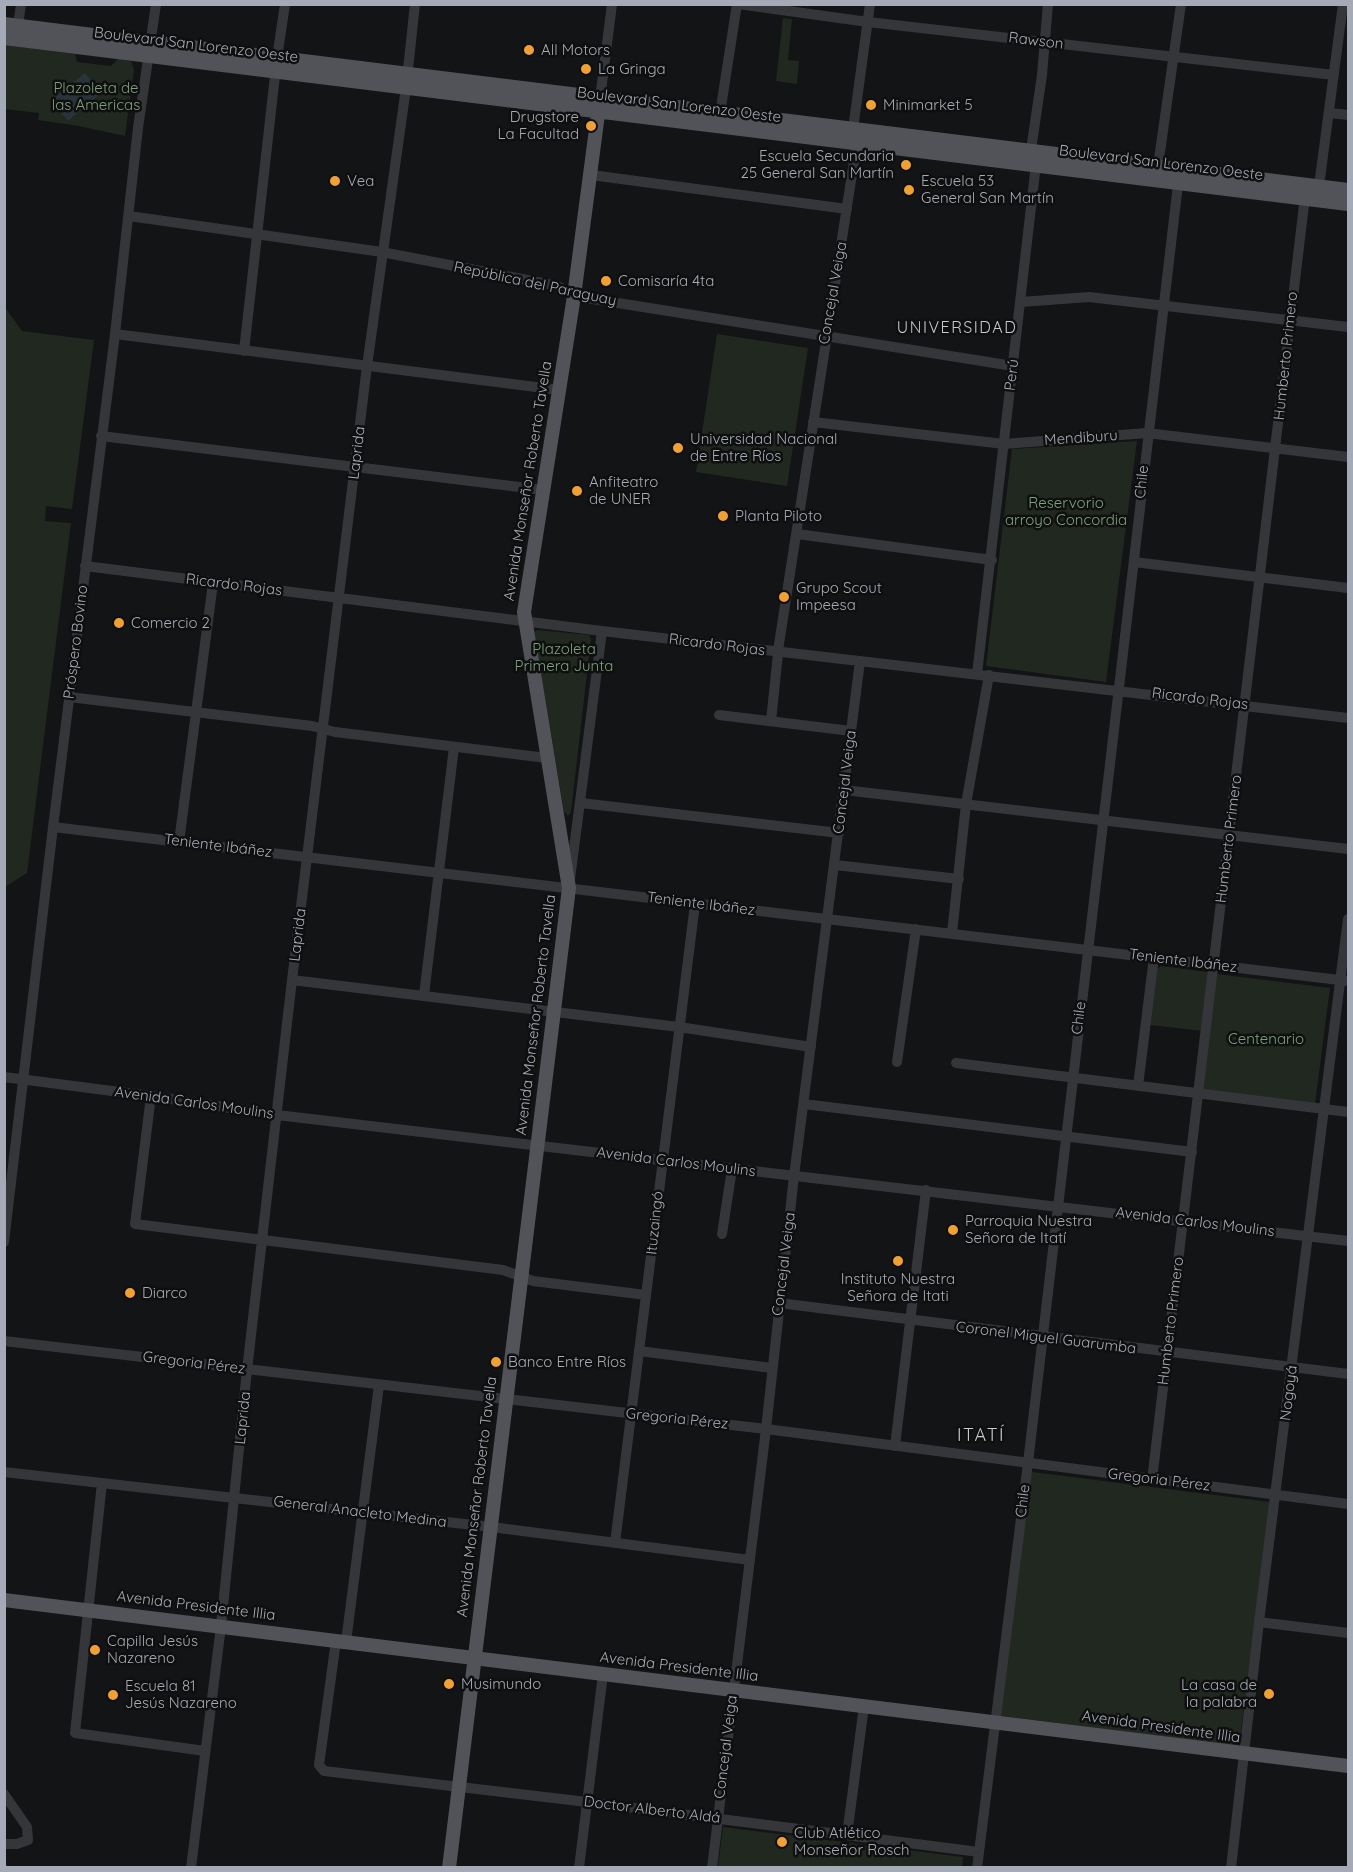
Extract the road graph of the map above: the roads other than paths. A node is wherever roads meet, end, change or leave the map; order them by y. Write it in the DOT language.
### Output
graph roads {
  1 [pos="21,4"];
  2 [pos="156,4"];
  3 [pos="285,4"];
  4 [pos="416,4"];
  5 [pos="612,4"];
  6 [pos="737,4"];
  7 [pos="870,4"];
  8 [pos="1048,4"];
  9 [pos="1181,4"];
  10 [pos="1343,4"];
  11 [pos="868,22"];
  12 [pos="11,32"];
  13 [pos="1046,42"];
  14 [pos="1343,46"];
  15 [pos="150,49"];
  16 [pos="1174,57"];
  17 [pos="277,65"];
  18 [pos="1334,75"];
  19 [pos="406,81"];
  20 [pos="599,105"];
  21 [pos="1330,113"];
  22 [pos="1348,115"];
  23 [pos="719,119"];
  24 [pos="855,136"];
  25 [pos="1031,150"];
  26 [pos="1036,164"];
  27 [pos="1157,172"];
  28 [pos="591,175"];
  29 [pos="1179,175"];
  30 [pos="1319,186"];
  31 [pos="1348,190"];
  32 [pos="1308,199"];
  33 [pos="1348,204"];
  34 [pos="848,209"];
  35 [pos="129,216"];
  36 [pos="258,235"];
  37 [pos="382,252"];
  38 [pos="574,296"];
  39 [pos="1021,302"];
  40 [pos="1162,305"];
  41 [pos="1290,319"];
  42 [pos="1348,327"];
  43 [pos="115,334"];
  44 [pos="826,335"];
  45 [pos="244,351"];
  46 [pos="367,366"];
  47 [pos="1013,366"];
  48 [pos="560,390"];
  49 [pos="813,422"];
  50 [pos="1147,433"];
  51 [pos="101,436"];
  52 [pos="1004,444"];
  53 [pos="1276,448"];
  54 [pos="1348,457"];
  55 [pos="355,467"];
  56 [pos="544,490"];
  57 [pos="796,534"];
  58 [pos="992,560"];
  59 [pos="1134,562"];
  60 [pos="85,566"];
  61 [pos="1260,578"];
  62 [pos="213,583"];
  63 [pos="1348,588"];
  64 [pos="340,598"];
  65 [pos="525,622"];
  66 [pos="602,632"];
  67 [pos="778,652"];
  68 [pos="860,661"];
  69 [pos="977,674"];
  70 [pos="989,675"];
  71 [pos="1119,690"];
  72 [pos="69,697"];
  73 [pos="1245,705"];
  74 [pos="196,712"];
  75 [pos="719,715"];
  76 [pos="1348,718"];
  77 [pos="771,722"];
  78 [pos="323,729"];
  79 [pos="851,731"];
  80 [pos="454,747"];
  81 [pos="547,758"];
  82 [pos="844,790"];
  83 [pos="581,803"];
  84 [pos="966,804"];
  85 [pos="1104,820"];
  86 [pos="53,827"];
  87 [pos="838,833"];
  88 [pos="1230,835"];
  89 [pos="179,842"];
  90 [pos="1348,849"];
  91 [pos="308,857"];
  92 [pos="835,865"];
  93 [pos="439,872"];
  94 [pos="959,879"];
  95 [pos="569,888"];
  96 [pos="694,904"];
  97 [pos="828,918"];
  98 [pos="1348,919"];
  99 [pos="916,929"];
  100 [pos="952,933"];
  101 [pos="1088,950"];
  102 [pos="1154,957"];
  103 [pos="1214,964"];
  104 [pos="292,980"];
  105 [pos="1345,980"];
  106 [pos="424,996"];
  107 [pos="553,1011"];
  108 [pos="679,1027"];
  109 [pos="811,1047"];
  110 [pos="897,1062"];
  111 [pos="956,1063"];
  112 [pos="4,1077"];
  113 [pos="1072,1078"];
  114 [pos="24,1079"];
  115 [pos="1138,1086"];
  116 [pos="1198,1093"];
  117 [pos="150,1096"];
  118 [pos="804,1104"];
  119 [pos="1324,1109"];
  120 [pos="1348,1112"];
  121 [pos="277,1115"];
  122 [pos="1065,1137"];
  123 [pos="536,1147"];
  124 [pos="1192,1152"];
  125 [pos="662,1160"];
  126 [pos="732,1169"];
  127 [pos="794,1176"];
  128 [pos="926,1190"];
  129 [pos="1057,1206"];
  130 [pos="1183,1220"];
  131 [pos="722,1234"];
  132 [pos="1308,1236"];
  133 [pos="263,1241"];
  134 [pos="1348,1241"];
  135 [pos="4,1242"];
  136 [pos="520,1276"];
  137 [pos="646,1295"];
  138 [pos="779,1303"];
  139 [pos="911,1321"];
  140 [pos="1042,1337"];
  141 [pos="4,1341"];
  142 [pos="639,1351"];
  143 [pos="1167,1353"];
  144 [pos="772,1368"];
  145 [pos="1292,1368"];
  146 [pos="247,1370"];
  147 [pos="1348,1374"];
  148 [pos="379,1385"];
  149 [pos="506,1399"];
  150 [pos="631,1414"];
  151 [pos="766,1429"];
  152 [pos="895,1446"];
  153 [pos="1028,1463"];
  154 [pos="4,1472"];
  155 [pos="1152,1480"];
  156 [pos="102,1483"];
  157 [pos="1276,1495"];
  158 [pos="235,1497"];
  159 [pos="1348,1504"];
  160 [pos="364,1512"];
  161 [pos="491,1527"];
  162 [pos="615,1543"];
  163 [pos="750,1560"];
  164 [pos="4,1600"];
  165 [pos="88,1609"];
  166 [pos="1260,1622"];
  167 [pos="220,1626"];
  168 [pos="1348,1633"];
  169 [pos="341,1642"];
  170 [pos="474,1658"];
  171 [pos="603,1674"];
  172 [pos="733,1690"];
  173 [pos="864,1706"];
  174 [pos="995,1721"];
  175 [pos="205,1751"];
  176 [pos="1244,1755"];
  177 [pos="1348,1766"];
  178 [pos="459,1786"];
  179 [pos="4,1794"];
  180 [pos="587,1802"];
  181 [pos="717,1819"];
  182 [pos="847,1835"];
  183 [pos="4,1844"];
  184 [pos="979,1852"];
  185 [pos="191,1868"];
  186 [pos="449,1868"];
  187 [pos="579,1868"];
  188 [pos="712,1868"];
  189 [pos="977,1868"];
  190 [pos="1231,1868"];
  1 -- 12 [label="street"];
  2 -- 15 [label="street, Próspero Bovino"];
  3 -- 17 [label="street"];
  4 -- 19 [label="street, Laprida"];
  5 -- 20 [label="street"];
  6 -- 11 [label="street, Rawson"];
  6 -- 23 [label="street"];
  7 -- 11 [label="street, Concejal Veiga"];
  8 -- 13 [label="street, Perú"];
  9 -- 16 [label="street"];
  10 -- 14 [label="street"];
  11 -- 13 [label="street, Rawson"];
  11 -- 24 [label="street, Concejal Veiga"];
  12 -- 15 [label="main road, Boulevard San Lorenzo Oeste"];
  13 -- 16 [label="street, Rawson"];
  13 -- 25 [label="street, Perú"];
  14 -- 18 [label="street"];
  15 -- 17 [label="main road, Boulevard San Lorenzo Oeste"];
  15 -- 35 [label="street, Próspero Bovino"];
  16 -- 18 [label="street, Rawson"];
  16 -- 27 [label="street"];
  17 -- 19 [label="main road, Boulevard San Lorenzo Oeste"];
  17 -- 36 [label="street"];
  18 -- 21 [label="street"];
  19 -- 20 [label="main road, Boulevard San Lorenzo Oeste"];
  19 -- 37 [label="street, Laprida"];
  20 -- 23 [label="main road, Boulevard San Lorenzo Oeste"];
  20 -- 28 [label="main road, Avenida Monseñor Roberto Tavella"];
  21 -- 22 [label="street"];
  21 -- 30 [label="street"];
  23 -- 24 [label="main road, Boulevard San Lorenzo Oeste"];
  24 -- 25 [label="main road, Boulevard San Lorenzo Oeste"];
  24 -- 26 [label="main road, Boulevard San Lorenzo Oeste"];
  24 -- 34 [label="street, Concejal Veiga"];
  25 -- 26 [label="street, Perú"];
  25 -- 27 [label="main road, Boulevard San Lorenzo Oeste"];
  26 -- 27 [label="main road, Boulevard San Lorenzo Oeste"];
  26 -- 39 [label="street, Perú"];
  27 -- 29 [label="main road, Boulevard San Lorenzo Oeste"];
  28 -- 34 [label="street"];
  28 -- 38 [label="main road, Avenida Monseñor Roberto Tavella"];
  29 -- 30 [label="main road, Boulevard San Lorenzo Oeste"];
  29 -- 32 [label="main road, Boulevard San Lorenzo Oeste"];
  29 -- 40 [label="street, Chile"];
  30 -- 31 [label="main road, Boulevard San Lorenzo Oeste"];
  30 -- 32 [label="street"];
  32 -- 33 [label="main road, Boulevard San Lorenzo Oeste"];
  32 -- 41 [label="street, Humberto Primero"];
  34 -- 44 [label="street, Concejal Veiga"];
  35 -- 36 [label="street, República del Paraguay"];
  35 -- 43 [label="street, Próspero Bovino"];
  36 -- 37 [label="street, República del Paraguay"];
  36 -- 45 [label="street"];
  37 -- 38 [label="street, República del Paraguay"];
  37 -- 46 [label="street, Laprida"];
  38 -- 44 [label="street, República del Paraguay"];
  38 -- 48 [label="main road, Avenida Monseñor Roberto Tavella"];
  39 -- 40 [label="street"];
  39 -- 47 [label="street, Perú"];
  40 -- 41 [label="street"];
  40 -- 50 [label="street, Chile"];
  41 -- 42 [label="street"];
  41 -- 53 [label="street, Humberto Primero"];
  43 -- 45 [label="street"];
  43 -- 51 [label="street, Próspero Bovino"];
  44 -- 47 [label="street, República del Paraguay"];
  44 -- 49 [label="street, Concejal Veiga"];
  45 -- 46 [label="street"];
  46 -- 48 [label="street"];
  46 -- 55 [label="street, Laprida"];
  47 -- 52 [label="street, Perú"];
  48 -- 56 [label="main road, Avenida Monseñor Roberto Tavella"];
  49 -- 52 [label="street, Mendiburu"];
  49 -- 57 [label="street, Concejal Veiga"];
  50 -- 52 [label="street, Mendiburu"];
  50 -- 53 [label="street, Mendiburu"];
  50 -- 59 [label="street, Chile"];
  51 -- 55 [label="street"];
  51 -- 60 [label="street, Próspero Bovino"];
  52 -- 58 [label="street, Perú"];
  53 -- 54 [label="street, Mendiburu"];
  53 -- 61 [label="street, Humberto Primero"];
  55 -- 56 [label="street"];
  55 -- 64 [label="street, Laprida"];
  56 -- 65 [label="main road, Avenida Monseñor Roberto Tavella"];
  57 -- 58 [label="street"];
  57 -- 67 [label="street, Concejal Veiga"];
  58 -- 69 [label="street, Perú"];
  59 -- 61 [label="street"];
  59 -- 71 [label="street, Chile"];
  60 -- 62 [label="street, Ricardo Rojas"];
  60 -- 72 [label="street, Próspero Bovino"];
  61 -- 63 [label="street"];
  61 -- 73 [label="street, Humberto Primero"];
  62 -- 64 [label="street, Ricardo Rojas"];
  62 -- 74 [label="street"];
  64 -- 65 [label="street, Ricardo Rojas"];
  64 -- 78 [label="street, Laprida"];
  65 -- 66 [label="street, Ricardo Rojas"];
  65 -- 81 [label="main road, Avenida Monseñor Roberto Tavella"];
  66 -- 67 [label="street, Ricardo Rojas"];
  66 -- 83 [label="street"];
  67 -- 68 [label="street, Ricardo Rojas"];
  67 -- 77 [label="street, Concejal Veiga"];
  68 -- 69 [label="street, Ricardo Rojas"];
  68 -- 79 [label="street, Concejal Veiga"];
  69 -- 70 [label="street, Ricardo Rojas"];
  70 -- 71 [label="street, Ricardo Rojas"];
  70 -- 84 [label="street"];
  71 -- 73 [label="street, Ricardo Rojas"];
  71 -- 85 [label="street, Chile"];
  72 -- 74 [label="street"];
  72 -- 86 [label="street, Próspero Bovino"];
  73 -- 76 [label="street, Ricardo Rojas"];
  73 -- 88 [label="street, Humberto Primero"];
  74 -- 78 [label="street"];
  74 -- 89 [label="street"];
  75 -- 77 [label="street"];
  77 -- 79 [label="street"];
  78 -- 80 [label="street"];
  78 -- 91 [label="street, Laprida"];
  79 -- 82 [label="street, Concejal Veiga"];
  80 -- 81 [label="street"];
  80 -- 93 [label="street"];
  81 -- 95 [label="main road, Avenida Monseñor Roberto Tavella"];
  82 -- 84 [label="street"];
  82 -- 87 [label="street, Concejal Veiga"];
  83 -- 87 [label="street"];
  83 -- 95 [label="street"];
  84 -- 85 [label="street"];
  84 -- 94 [label="street"];
  85 -- 88 [label="street"];
  85 -- 101 [label="street, Chile"];
  86 -- 89 [label="street, Teniente Ibáñez"];
  86 -- 114 [label="street, Próspero Bovino"];
  87 -- 92 [label="street, Concejal Veiga"];
  88 -- 90 [label="street"];
  88 -- 103 [label="street, Humberto Primero"];
  89 -- 91 [label="street, Teniente Ibáñez"];
  91 -- 93 [label="street, Teniente Ibáñez"];
  91 -- 104 [label="street, Laprida"];
  92 -- 94 [label="street"];
  92 -- 97 [label="street, Concejal Veiga"];
  93 -- 95 [label="street, Teniente Ibáñez"];
  93 -- 106 [label="street"];
  94 -- 100 [label="street"];
  95 -- 96 [label="street, Teniente Ibáñez"];
  95 -- 107 [label="main road, Avenida Monseñor Roberto Tavella"];
  96 -- 97 [label="street, Teniente Ibáñez"];
  96 -- 108 [label="street, Ituzaingó"];
  97 -- 99 [label="street, Teniente Ibáñez"];
  97 -- 109 [label="street, Concejal Veiga"];
  98 -- 105 [label="street, Nogoyá"];
  99 -- 100 [label="street, Teniente Ibáñez"];
  99 -- 110 [label="street"];
  100 -- 101 [label="street, Teniente Ibáñez"];
  101 -- 102 [label="street, Teniente Ibáñez"];
  101 -- 113 [label="street, Chile"];
  102 -- 103 [label="street, Teniente Ibáñez"];
  102 -- 115 [label="street"];
  103 -- 105 [label="street, Teniente Ibáñez"];
  103 -- 116 [label="street, Humberto Primero"];
  104 -- 106 [label="street"];
  104 -- 121 [label="street, Laprida"];
  105 -- 119 [label="street, Nogoyá"];
  106 -- 107 [label="street"];
  107 -- 108 [label="street"];
  107 -- 123 [label="main road, Avenida Monseñor Roberto Tavella"];
  108 -- 109 [label="street"];
  108 -- 125 [label="street, Ituzaingó"];
  109 -- 118 [label="street, Concejal Veiga"];
  111 -- 113 [label="street"];
  112 -- 114 [label="street, Avenida Carlos Moulins"];
  113 -- 115 [label="street"];
  113 -- 122 [label="street, Chile"];
  114 -- 117 [label="street, Avenida Carlos Moulins"];
  114 -- 135 [label="street, Próspero Bovino"];
  115 -- 116 [label="street"];
  116 -- 119 [label="street"];
  116 -- 124 [label="street, Humberto Primero"];
  117 -- 121 [label="street, Avenida Carlos Moulins"];
  117 -- 133 [label="street"];
  118 -- 122 [label="street"];
  118 -- 127 [label="street, Concejal Veiga"];
  119 -- 120 [label="street"];
  119 -- 132 [label="street, Nogoyá"];
  121 -- 123 [label="street, Avenida Carlos Moulins"];
  121 -- 133 [label="street, Laprida"];
  122 -- 124 [label="street"];
  122 -- 129 [label="street, Chile"];
  123 -- 125 [label="street, Avenida Carlos Moulins"];
  123 -- 136 [label="main road, Avenida Monseñor Roberto Tavella"];
  124 -- 130 [label="street, Humberto Primero"];
  125 -- 126 [label="street, Avenida Carlos Moulins"];
  125 -- 137 [label="street, Ituzaingó"];
  126 -- 127 [label="street, Avenida Carlos Moulins"];
  126 -- 131 [label="street"];
  127 -- 128 [label="street, Avenida Carlos Moulins"];
  127 -- 138 [label="street, Concejal Veiga"];
  128 -- 129 [label="street, Avenida Carlos Moulins"];
  128 -- 139 [label="street"];
  129 -- 130 [label="street, Avenida Carlos Moulins"];
  129 -- 140 [label="street, Chile"];
  130 -- 132 [label="street, Avenida Carlos Moulins"];
  130 -- 143 [label="street, Humberto Primero"];
  132 -- 134 [label="street, Avenida Carlos Moulins"];
  132 -- 145 [label="street, Nogoyá"];
  133 -- 136 [label="street"];
  133 -- 146 [label="street, Laprida"];
  136 -- 137 [label="street"];
  136 -- 149 [label="main road, Avenida Monseñor Roberto Tavella"];
  137 -- 142 [label="street, Ituzaingó"];
  138 -- 139 [label="street, Coronel Miguel Guarumba"];
  138 -- 144 [label="street, Concejal Veiga"];
  139 -- 140 [label="street, Coronel Miguel Guarumba"];
  139 -- 152 [label="street"];
  140 -- 143 [label="street, Coronel Miguel Guarumba"];
  140 -- 153 [label="street, Chile"];
  141 -- 146 [label="street, Gregoria Pérez"];
  142 -- 144 [label="street"];
  142 -- 150 [label="street, Ituzaingó"];
  143 -- 145 [label="street, Coronel Miguel Guarumba"];
  143 -- 155 [label="street, Humberto Primero"];
  144 -- 151 [label="street, Concejal Veiga"];
  145 -- 147 [label="street, Coronel Miguel Guarumba"];
  145 -- 157 [label="street, Nogoyá"];
  146 -- 148 [label="street, Gregoria Pérez"];
  146 -- 158 [label="street, Laprida"];
  148 -- 149 [label="street, Gregoria Pérez"];
  148 -- 160 [label="street"];
  149 -- 150 [label="street, Gregoria Pérez"];
  149 -- 161 [label="main road, Avenida Monseñor Roberto Tavella"];
  150 -- 151 [label="street, Gregoria Pérez"];
  150 -- 162 [label="street, Ituzaingó"];
  151 -- 152 [label="street, Gregoria Pérez"];
  151 -- 163 [label="street, Concejal Veiga"];
  152 -- 153 [label="street, Gregoria Pérez"];
  153 -- 155 [label="street, Gregoria Pérez"];
  153 -- 174 [label="street, Chile"];
  154 -- 156 [label="street, General Anacleto Medina"];
  155 -- 157 [label="street, Gregoria Pérez"];
  156 -- 158 [label="street, General Anacleto Medina"];
  156 -- 165 [label="street"];
  157 -- 159 [label="street, Gregoria Pérez"];
  157 -- 166 [label="street, Nogoyá"];
  158 -- 160 [label="street, General Anacleto Medina"];
  158 -- 167 [label="street, Laprida"];
  160 -- 161 [label="street, General Anacleto Medina"];
  160 -- 169 [label="street"];
  161 -- 162 [label="street, General Anacleto Medina"];
  161 -- 170 [label="main road, Avenida Monseñor Roberto Tavella"];
  162 -- 163 [label="street, General Anacleto Medina"];
  163 -- 172 [label="street, Concejal Veiga"];
  164 -- 165 [label="main road, Avenida Presidente Illia"];
  165 -- 167 [label="main road, Avenida Presidente Illia"];
  165 -- 175 [label="street"];
  166 -- 168 [label="street"];
  166 -- 176 [label="street, Nogoyá"];
  167 -- 169 [label="main road, Avenida Presidente Illia"];
  167 -- 175 [label="street, Laprida"];
  169 -- 170 [label="main road, Avenida Presidente Illia"];
  169 -- 178 [label="street, Doctor Alberto Aldá"];
  170 -- 171 [label="main road, Avenida Presidente Illia"];
  170 -- 178 [label="main road, Avenida Monseñor Roberto Tavella"];
  171 -- 172 [label="main road, Avenida Presidente Illia"];
  171 -- 180 [label="street"];
  172 -- 173 [label="main road, Avenida Presidente Illia"];
  172 -- 181 [label="street, Concejal Veiga"];
  173 -- 174 [label="main road, Avenida Presidente Illia"];
  173 -- 182 [label="street"];
  174 -- 176 [label="main road, Avenida Presidente Illia"];
  174 -- 184 [label="street, Chile"];
  175 -- 185 [label="street, Laprida"];
  176 -- 177 [label="main road, Avenida Presidente Illia"];
  176 -- 190 [label="street, Nogoyá"];
  178 -- 180 [label="street, Doctor Alberto Aldá"];
  178 -- 186 [label="main road, Avenida Monseñor Roberto Tavella"];
  179 -- 183 [label="street"];
  180 -- 181 [label="street, Doctor Alberto Aldá"];
  180 -- 187 [label="street"];
  181 -- 182 [label="street, Doctor Alberto Aldá"];
  181 -- 188 [label="street, Concejal Veiga"];
  182 -- 184 [label="street, Doctor Alberto Aldá"];
  184 -- 189 [label="street, Chile"];
}
